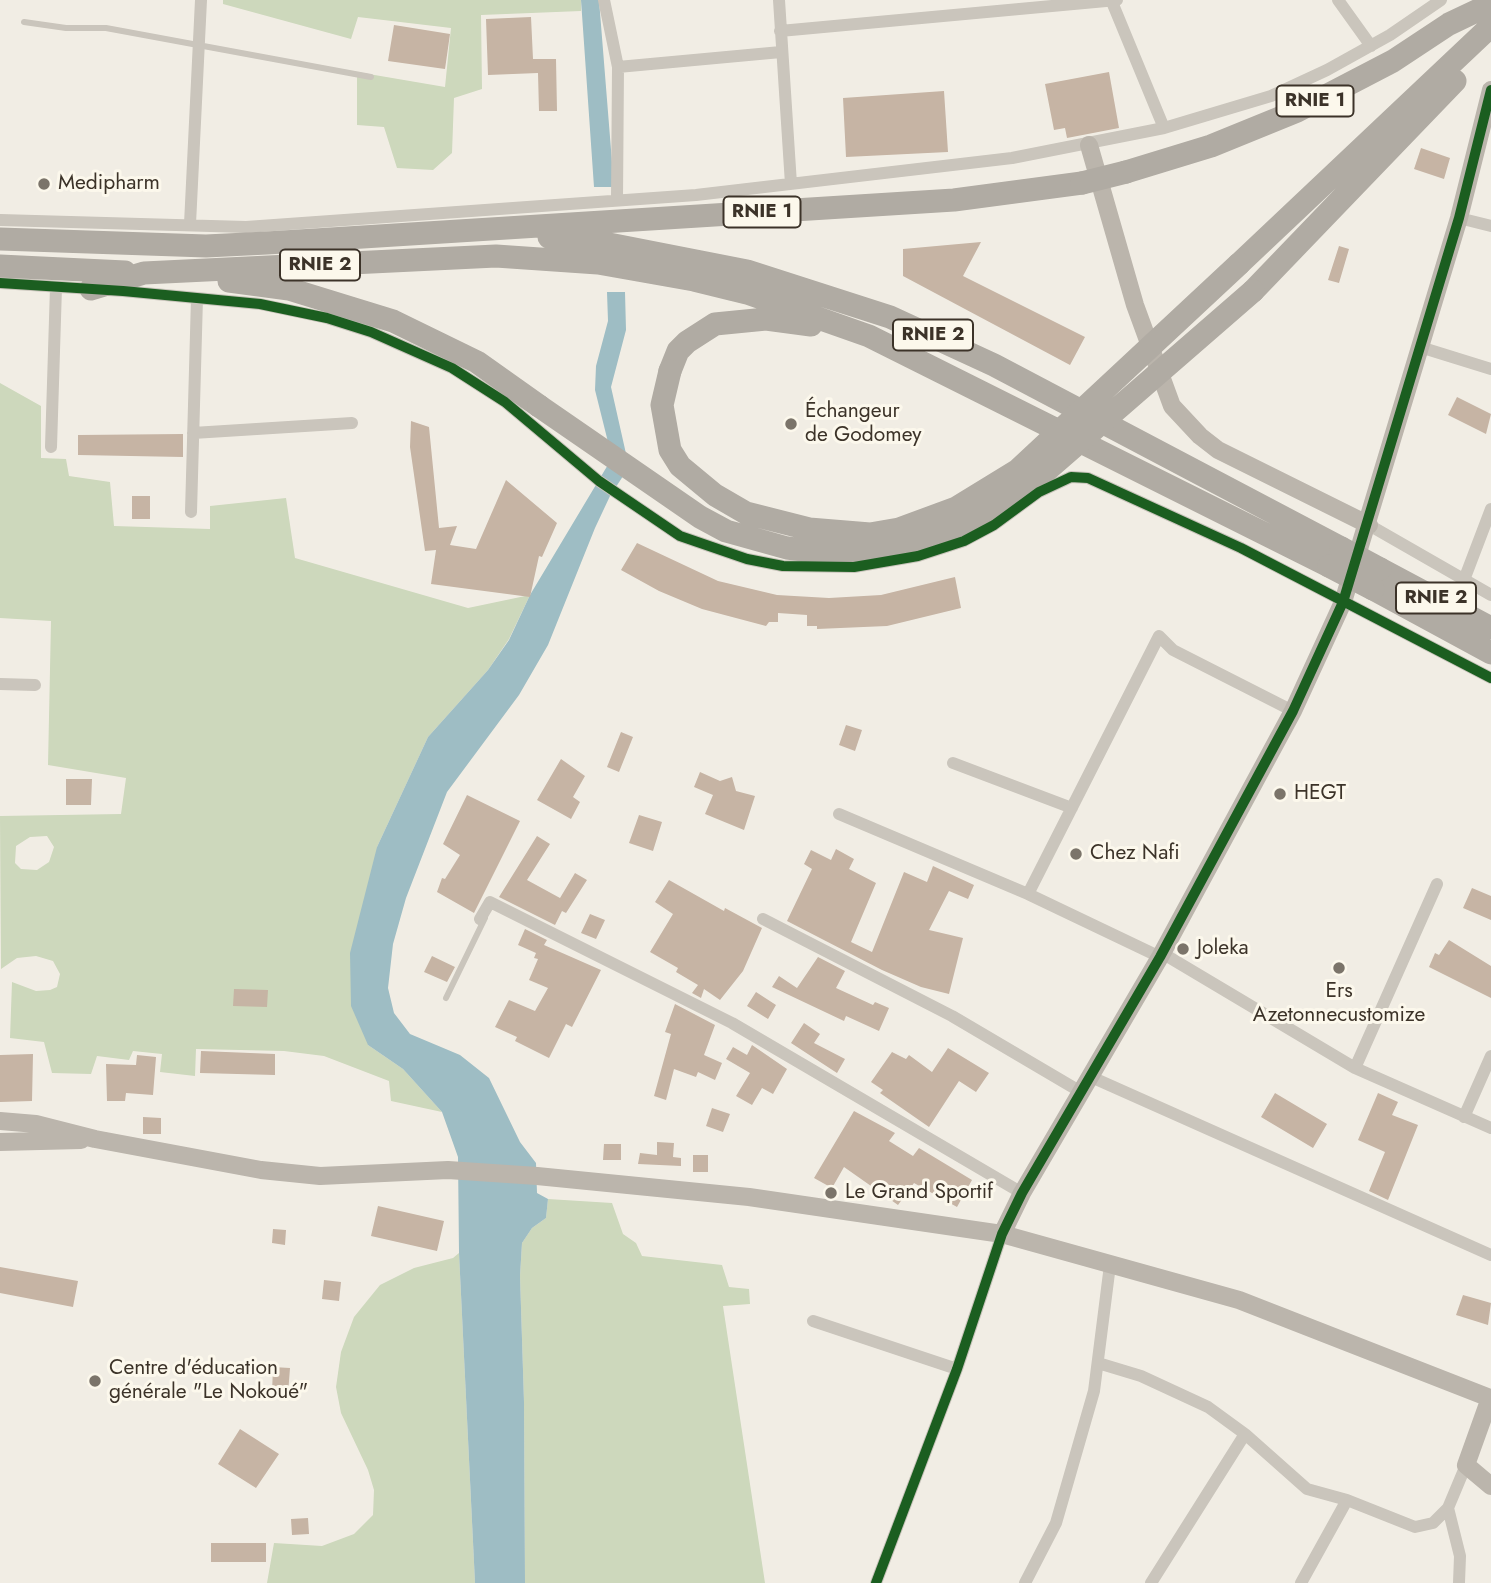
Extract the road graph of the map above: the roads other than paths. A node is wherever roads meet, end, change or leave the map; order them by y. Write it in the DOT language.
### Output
graph roads {
  1 [pos="201,0"];
  2 [pos="604,0"];
  3 [pos="779,0"];
  4 [pos="1338,0"];
  5 [pos="1441,0"];
  6 [pos="1114,1"];
  7 [pos="1491,4"];
  8 [pos="24,22"];
  9 [pos="1491,26"];
  10 [pos="780,32"];
  11 [pos="1371,46"];
  12 [pos="199,47"];
  13 [pos="1491,47"];
  14 [pos="781,52"];
  15 [pos="618,67"];
  16 [pos="370,77"];
  17 [pos="1491,90"];
  18 [pos="1164,128"];
  19 [pos="1089,145"];
  20 [pos="791,184"];
  21 [pos="617,200"];
  22 [pos="1459,218"];
  23 [pos="0,220"];
  24 [pos="190,223"];
  25 [pos="1491,226"];
  26 [pos="486,231"];
  27 [pos="0,239"];
  28 [pos="0,266"];
  29 [pos="144,273"];
  30 [pos="0,283"];
  31 [pos="56,287"];
  32 [pos="91,289"];
  33 [pos="197,298"];
  34 [pos="869,336"];
  35 [pos="1420,347"];
  36 [pos="1491,369"];
  37 [pos="352,423"];
  38 [pos="194,433"];
  39 [pos="51,447"];
  40 [pos="1491,509"];
  41 [pos="191,512"];
  42 [pos="1368,526"];
  43 [pos="1335,557"];
  44 [pos="1376,579"];
  45 [pos="1464,580"];
  46 [pos="1491,595"];
  47 [pos="1343,602"];
  48 [pos="1491,628"];
  49 [pos="1491,653"];
  50 [pos="1491,678"];
  51 [pos="0,684"];
  52 [pos="35,685"];
  53 [pos="1293,711"];
  54 [pos="953,763"];
  55 [pos="1072,808"];
  56 [pos="839,814"];
  57 [pos="1437,884"];
  58 [pos="1028,894"];
  59 [pos="492,904"];
  60 [pos="480,919"];
  61 [pos="762,919"];
  62 [pos="1161,955"];
  63 [pos="446,998"];
  64 [pos="1491,1056"];
  65 [pos="1355,1068"];
  66 [pos="1085,1084"];
  67 [pos="1464,1117"];
  68 [pos="0,1121"];
  69 [pos="1491,1128"];
  70 [pos="94,1139"];
  71 [pos="0,1142"];
  72 [pos="1022,1193"];
  73 [pos="1002,1234"];
  74 [pos="1491,1255"];
  75 [pos="1110,1265"];
  76 [pos="813,1321"];
  77 [pos="1098,1363"];
  78 [pos="957,1369"];
  79 [pos="1490,1396"];
  80 [pos="1245,1434"];
  81 [pos="1465,1465"];
  82 [pos="1491,1486"];
  83 [pos="1347,1500"];
  84 [pos="1448,1508"];
  85 [pos="876,1583"];
  86 [pos="1025,1583"];
  87 [pos="1151,1583"];
  88 [pos="1301,1583"];
  89 [pos="1459,1583"];
  1 -- 12 [label="street"];
  2 -- 15 [label="street"];
  3 -- 10 [label="street"];
  4 -- 11 [label="street"];
  5 -- 11 [label="street"];
  6 -- 10 [label="street"];
  6 -- 18 [label="street"];
  7 -- 26 [label="highway, RNIE 1, bridge"];
  8 -- 12 [label="lane"];
  9 -- 34 [label="highway, bridge"];
  10 -- 14 [label="street"];
  11 -- 18 [label="street"];
  12 -- 16 [label="lane"];
  12 -- 24 [label="street"];
  13 -- 29 [label="highway, bridge"];
  14 -- 15 [label="street"];
  14 -- 20 [label="street"];
  15 -- 21 [label="street"];
  17 -- 22 [label="street"];
  18 -- 19 [label="street"];
  19 -- 20 [label="street"];
  19 -- 42 [label="street"];
  20 -- 21 [label="street"];
  21 -- 24 [label="street"];
  22 -- 25 [label="street"];
  22 -- 35 [label="street"];
  23 -- 24 [label="street"];
  26 -- 27 [label="highway, RNIE 1"];
  26 -- 43 [label="highway, RNIE 2 / RNIE 2"];
  28 -- 29 [label="highway"];
  29 -- 32 [label="highway"];
  29 -- 34 [label="highway, RNIE 2 / RNIE 2"];
  30 -- 31 [label="street"];
  31 -- 32 [label="street"];
  31 -- 39 [label="street"];
  32 -- 33 [label="street"];
  33 -- 38 [label="street"];
  33 -- 47 [label="street"];
  34 -- 43 [label="highway, RNIE 2 / RNIE 2"];
  35 -- 36 [label="street"];
  35 -- 42 [label="street"];
  37 -- 38 [label="street"];
  38 -- 41 [label="street"];
  40 -- 45 [label="street"];
  42 -- 45 [label="street"];
  42 -- 47 [label="street"];
  43 -- 44 [label="highway, RNIE 2, bridge"];
  44 -- 48 [label="highway, RNIE 2 / RNIE 2"];
  44 -- 49 [label="highway, RNIE 2 / RNIE 2"];
  45 -- 46 [label="street"];
  47 -- 50 [label="street"];
  47 -- 53 [label="street"];
  51 -- 52 [label="street"];
  53 -- 55 [label="street"];
  53 -- 62 [label="street"];
  54 -- 55 [label="street"];
  55 -- 58 [label="street"];
  56 -- 58 [label="street"];
  57 -- 65 [label="street"];
  58 -- 62 [label="street"];
  59 -- 60 [label="street"];
  59 -- 63 [label="lane"];
  59 -- 72 [label="street"];
  61 -- 66 [label="street"];
  62 -- 65 [label="street"];
  62 -- 66 [label="street"];
  64 -- 67 [label="street"];
  65 -- 67 [label="street"];
  66 -- 72 [label="street"];
  66 -- 74 [label="street"];
  67 -- 69 [label="street"];
  68 -- 70 [label="street"];
  70 -- 71 [label="street"];
  70 -- 73 [label="street"];
  72 -- 73 [label="street"];
  73 -- 75 [label="street"];
  73 -- 78 [label="street"];
  75 -- 77 [label="street"];
  75 -- 79 [label="street"];
  76 -- 78 [label="street"];
  77 -- 80 [label="street"];
  77 -- 86 [label="street"];
  78 -- 85 [label="street"];
  79 -- 81 [label="street"];
  80 -- 83 [label="street"];
  80 -- 87 [label="street"];
  81 -- 82 [label="street"];
  81 -- 84 [label="street"];
  83 -- 84 [label="street"];
  83 -- 88 [label="street"];
  84 -- 89 [label="street"];
}
